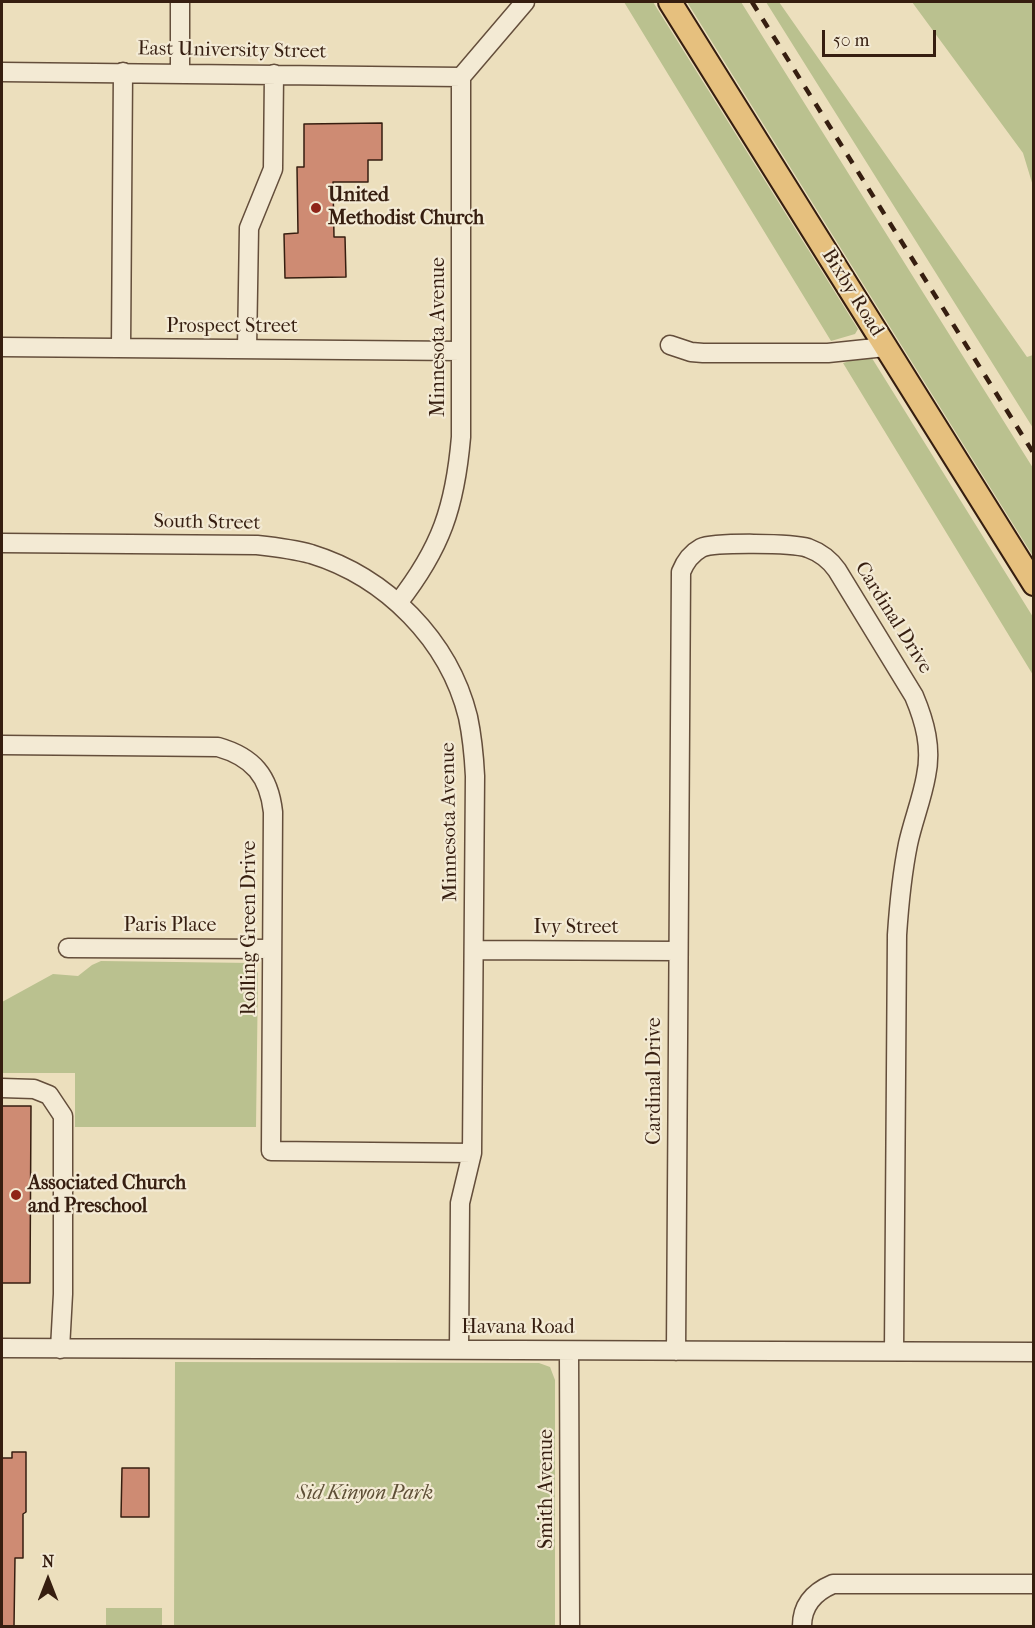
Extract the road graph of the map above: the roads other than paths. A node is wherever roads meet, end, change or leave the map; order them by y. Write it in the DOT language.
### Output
graph roads {
  1 [pos="180,2"];
  2 [pos="525,2"];
  3 [pos="670,2"];
  4 [pos="2,72"];
  5 [pos="123,72"];
  6 [pos="180,73"];
  7 [pos="274,74"];
  8 [pos="461,77"];
  9 [pos="670,345"];
  10 [pos="2,347"];
  11 [pos="885,347"];
  12 [pos="121,348"];
  13 [pos="247,349"];
  14 [pos="461,351"];
  15 [pos="2,543"];
  16 [pos="1034,584"];
  17 [pos="398,603"];
  18 [pos="2,745"];
  19 [pos="69,948"];
  20 [pos="272,949"];
  21 [pos="474,950"];
  22 [pos="678,951"];
  23 [pos="2,1088"];
  24 [pos="472,1153"];
  25 [pos="2,1348"];
  26 [pos="60,1348"];
  27 [pos="459,1350"];
  28 [pos="569,1351"];
  29 [pos="676,1351"];
  30 [pos="894,1351"];
  31 [pos="1034,1352"];
  32 [pos="1034,1584"];
  33 [pos="570,1626"];
  34 [pos="802,1626"];
  1 -- 6 [label="street"];
  2 -- 8 [label="street"];
  3 -- 11 [label="main road, Bixby Road"];
  4 -- 5 [label="street, East University Street"];
  5 -- 6 [label="street, East University Street"];
  5 -- 12 [label="street"];
  6 -- 7 [label="street, East University Street"];
  7 -- 8 [label="street, East University Street"];
  7 -- 13 [label="street"];
  8 -- 14 [label="street, Minnesota Avenue"];
  9 -- 11 [label="street"];
  10 -- 12 [label="street, Prospect Street"];
  11 -- 16 [label="main road, Bixby Road"];
  12 -- 13 [label="street, Prospect Street"];
  13 -- 14 [label="street, Prospect Street"];
  14 -- 17 [label="street, Minnesota Avenue"];
  15 -- 17 [label="street, South Street"];
  17 -- 21 [label="street, Minnesota Avenue"];
  18 -- 20 [label="street, Rolling Green Drive"];
  19 -- 20 [label="street, Paris Place"];
  20 -- 24 [label="street, Rolling Green Drive"];
  21 -- 22 [label="street, Ivy Street"];
  21 -- 24 [label="street, Minnesota Avenue"];
  22 -- 29 [label="street, Cardinal Drive"];
  22 -- 30 [label="street, Cardinal Drive"];
  23 -- 26 [label="street"];
  24 -- 27 [label="street, Minnesota Avenue"];
  25 -- 26 [label="street, Havana Road"];
  26 -- 27 [label="street, Havana Road"];
  27 -- 28 [label="street, Havana Road"];
  28 -- 29 [label="street, Havana Road"];
  28 -- 33 [label="street, Smith Avenue"];
  29 -- 30 [label="street, Havana Road"];
  30 -- 31 [label="street, Havana Road"];
  32 -- 34 [label="street"];
}
